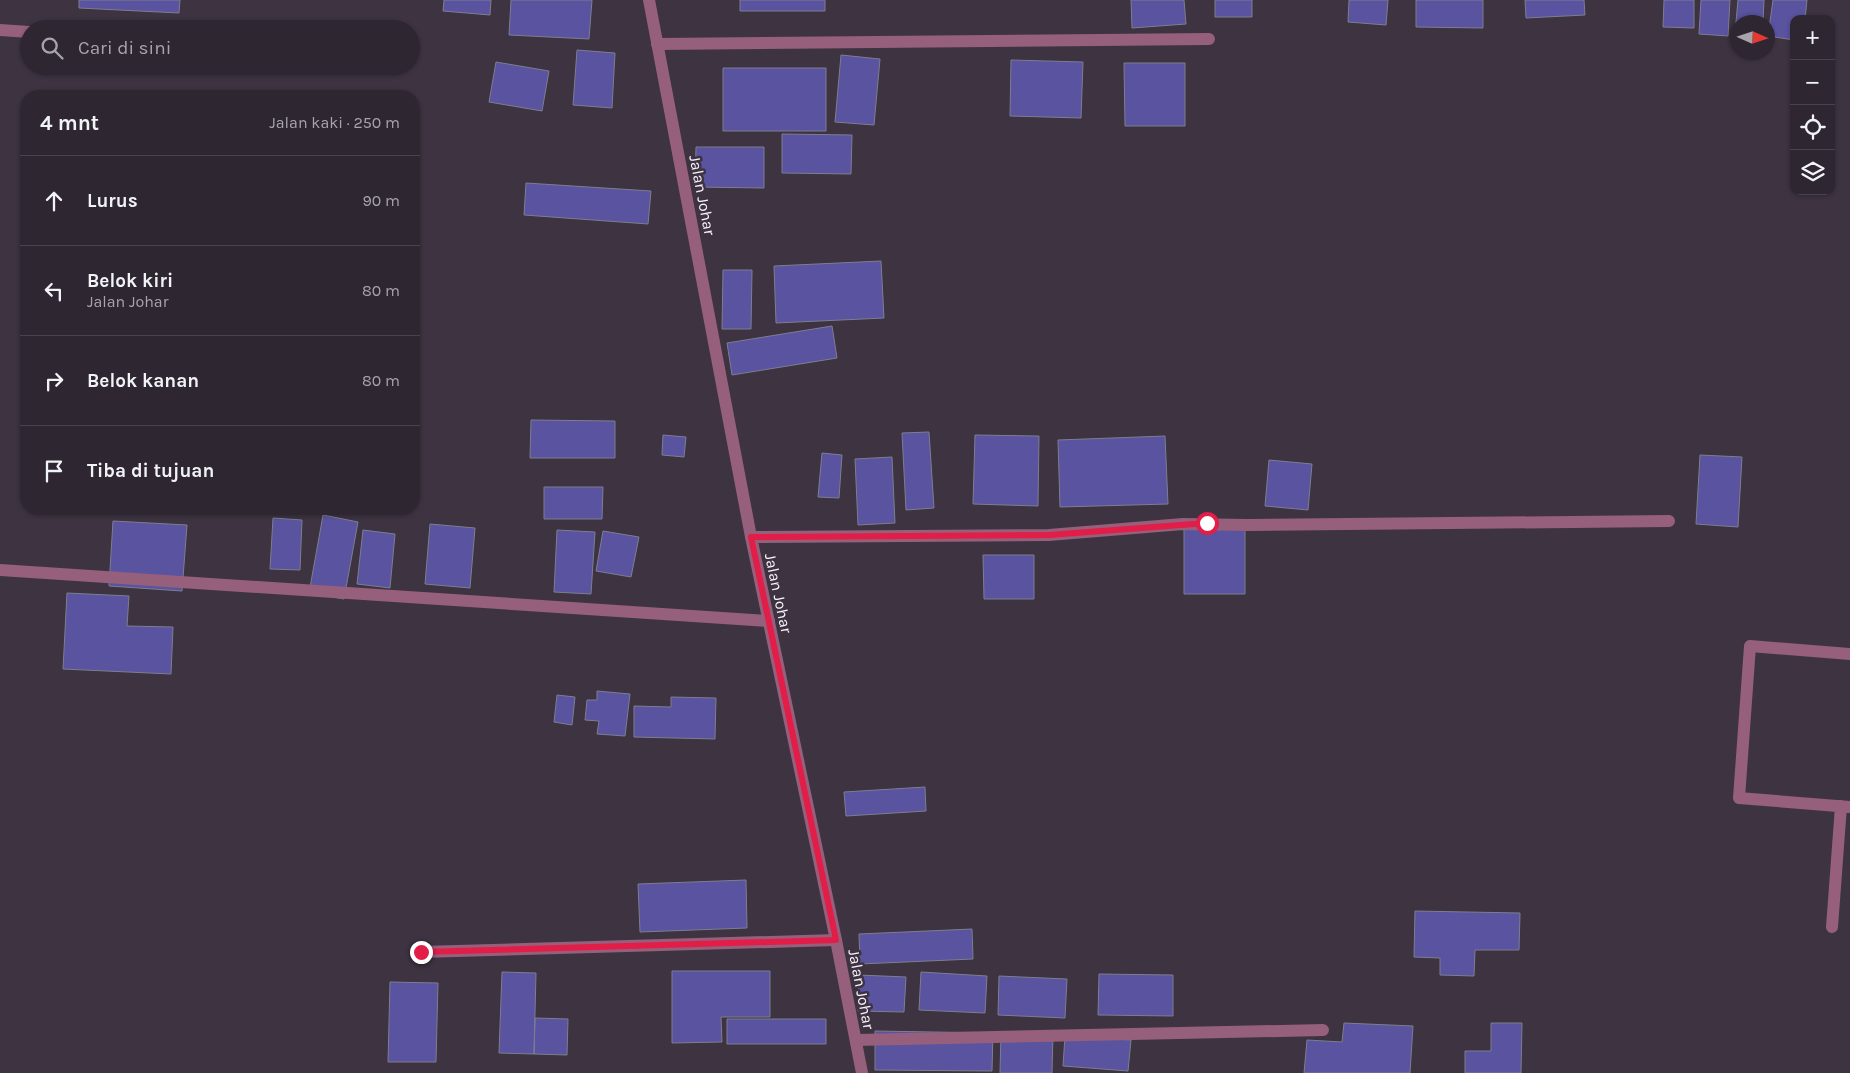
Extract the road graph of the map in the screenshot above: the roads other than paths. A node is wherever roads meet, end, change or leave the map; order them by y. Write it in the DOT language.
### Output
graph roads {
  1 [pos="649,0"];
  2 [pos="0,30"];
  3 [pos="20,31"];
  4 [pos="1209,39"];
  5 [pos="657,44"];
  6 [pos="1670,521"];
  7 [pos="751,537"];
  8 [pos="0,570"];
  9 [pos="768,622"];
  10 [pos="1850,654"];
  11 [pos="1846,806"];
  12 [pos="1832,927"];
  13 [pos="836,940"];
  14 [pos="421,952"];
  15 [pos="1323,1030"];
  16 [pos="856,1040"];
  17 [pos="862,1073"];
  1 -- 5 [label="street, Jalan Johar"];
  2 -- 3 [label="street"];
  4 -- 5 [label="street"];
  5 -- 7 [label="street, Jalan Johar"];
  6 -- 7 [label="street"];
  7 -- 9 [label="street, Jalan Johar"];
  8 -- 9 [label="street"];
  9 -- 13 [label="street, Jalan Johar"];
  10 -- 11 [label="street"];
  11 -- 12 [label="street"];
  13 -- 14 [label="street"];
  13 -- 16 [label="street, Jalan Johar"];
  15 -- 16 [label="street"];
  16 -- 17 [label="street, Jalan Johar"];
}
